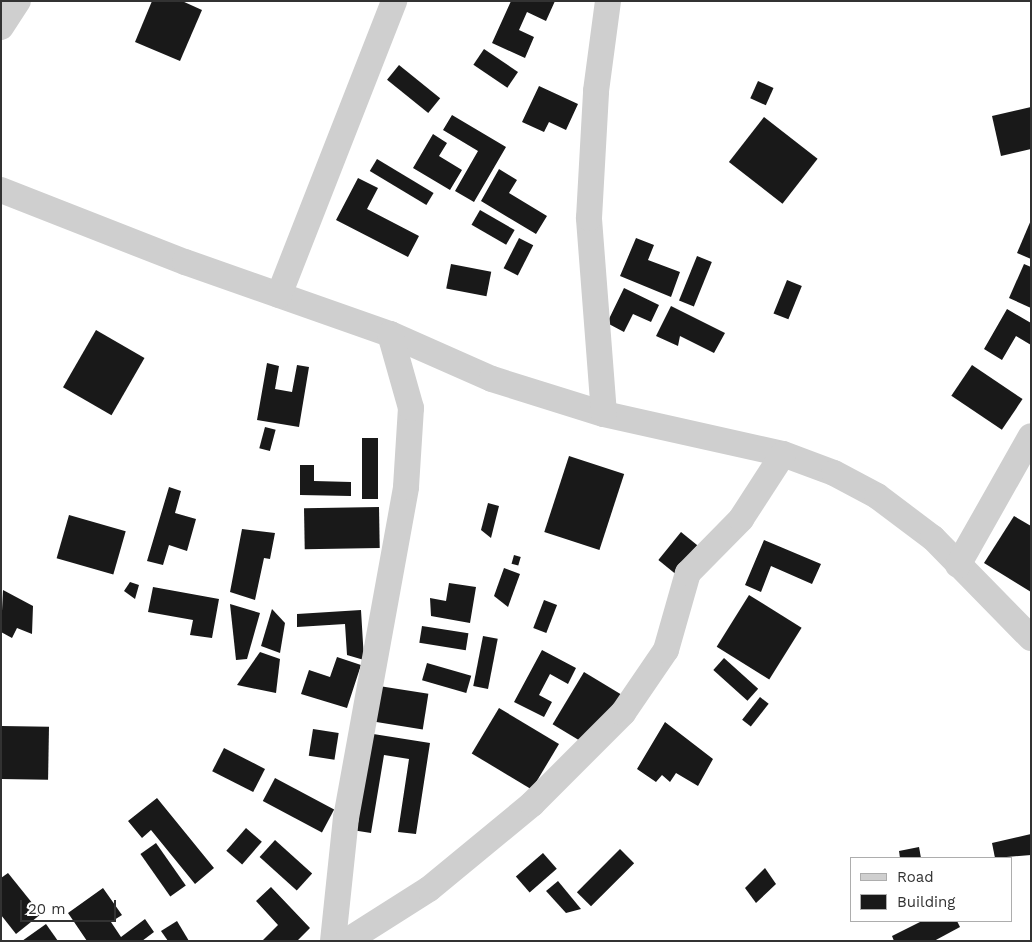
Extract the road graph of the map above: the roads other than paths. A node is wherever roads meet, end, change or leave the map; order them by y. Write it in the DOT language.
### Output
graph roads {
  1 [pos="18,1"];
  2 [pos="394,1"];
  3 [pos="605,3"];
  4 [pos="1,27"];
  5 [pos="1,190"];
  6 [pos="279,295"];
  7 [pos="390,334"];
  8 [pos="604,414"];
  9 [pos="1031,436"];
  10 [pos="783,454"];
  11 [pos="958,565"];
  12 [pos="1031,638"];
  13 [pos="333,941"];
  14 [pos="346,941"];
  1 -- 4 [label="street"];
  2 -- 6 [label="street"];
  3 -- 8 [label="street"];
  5 -- 6 [label="street"];
  6 -- 7 [label="street"];
  7 -- 8 [label="street"];
  7 -- 13 [label="street"];
  8 -- 10 [label="street"];
  9 -- 11 [label="street"];
  10 -- 11 [label="street"];
  10 -- 14 [label="street"];
  11 -- 12 [label="street"];
}
